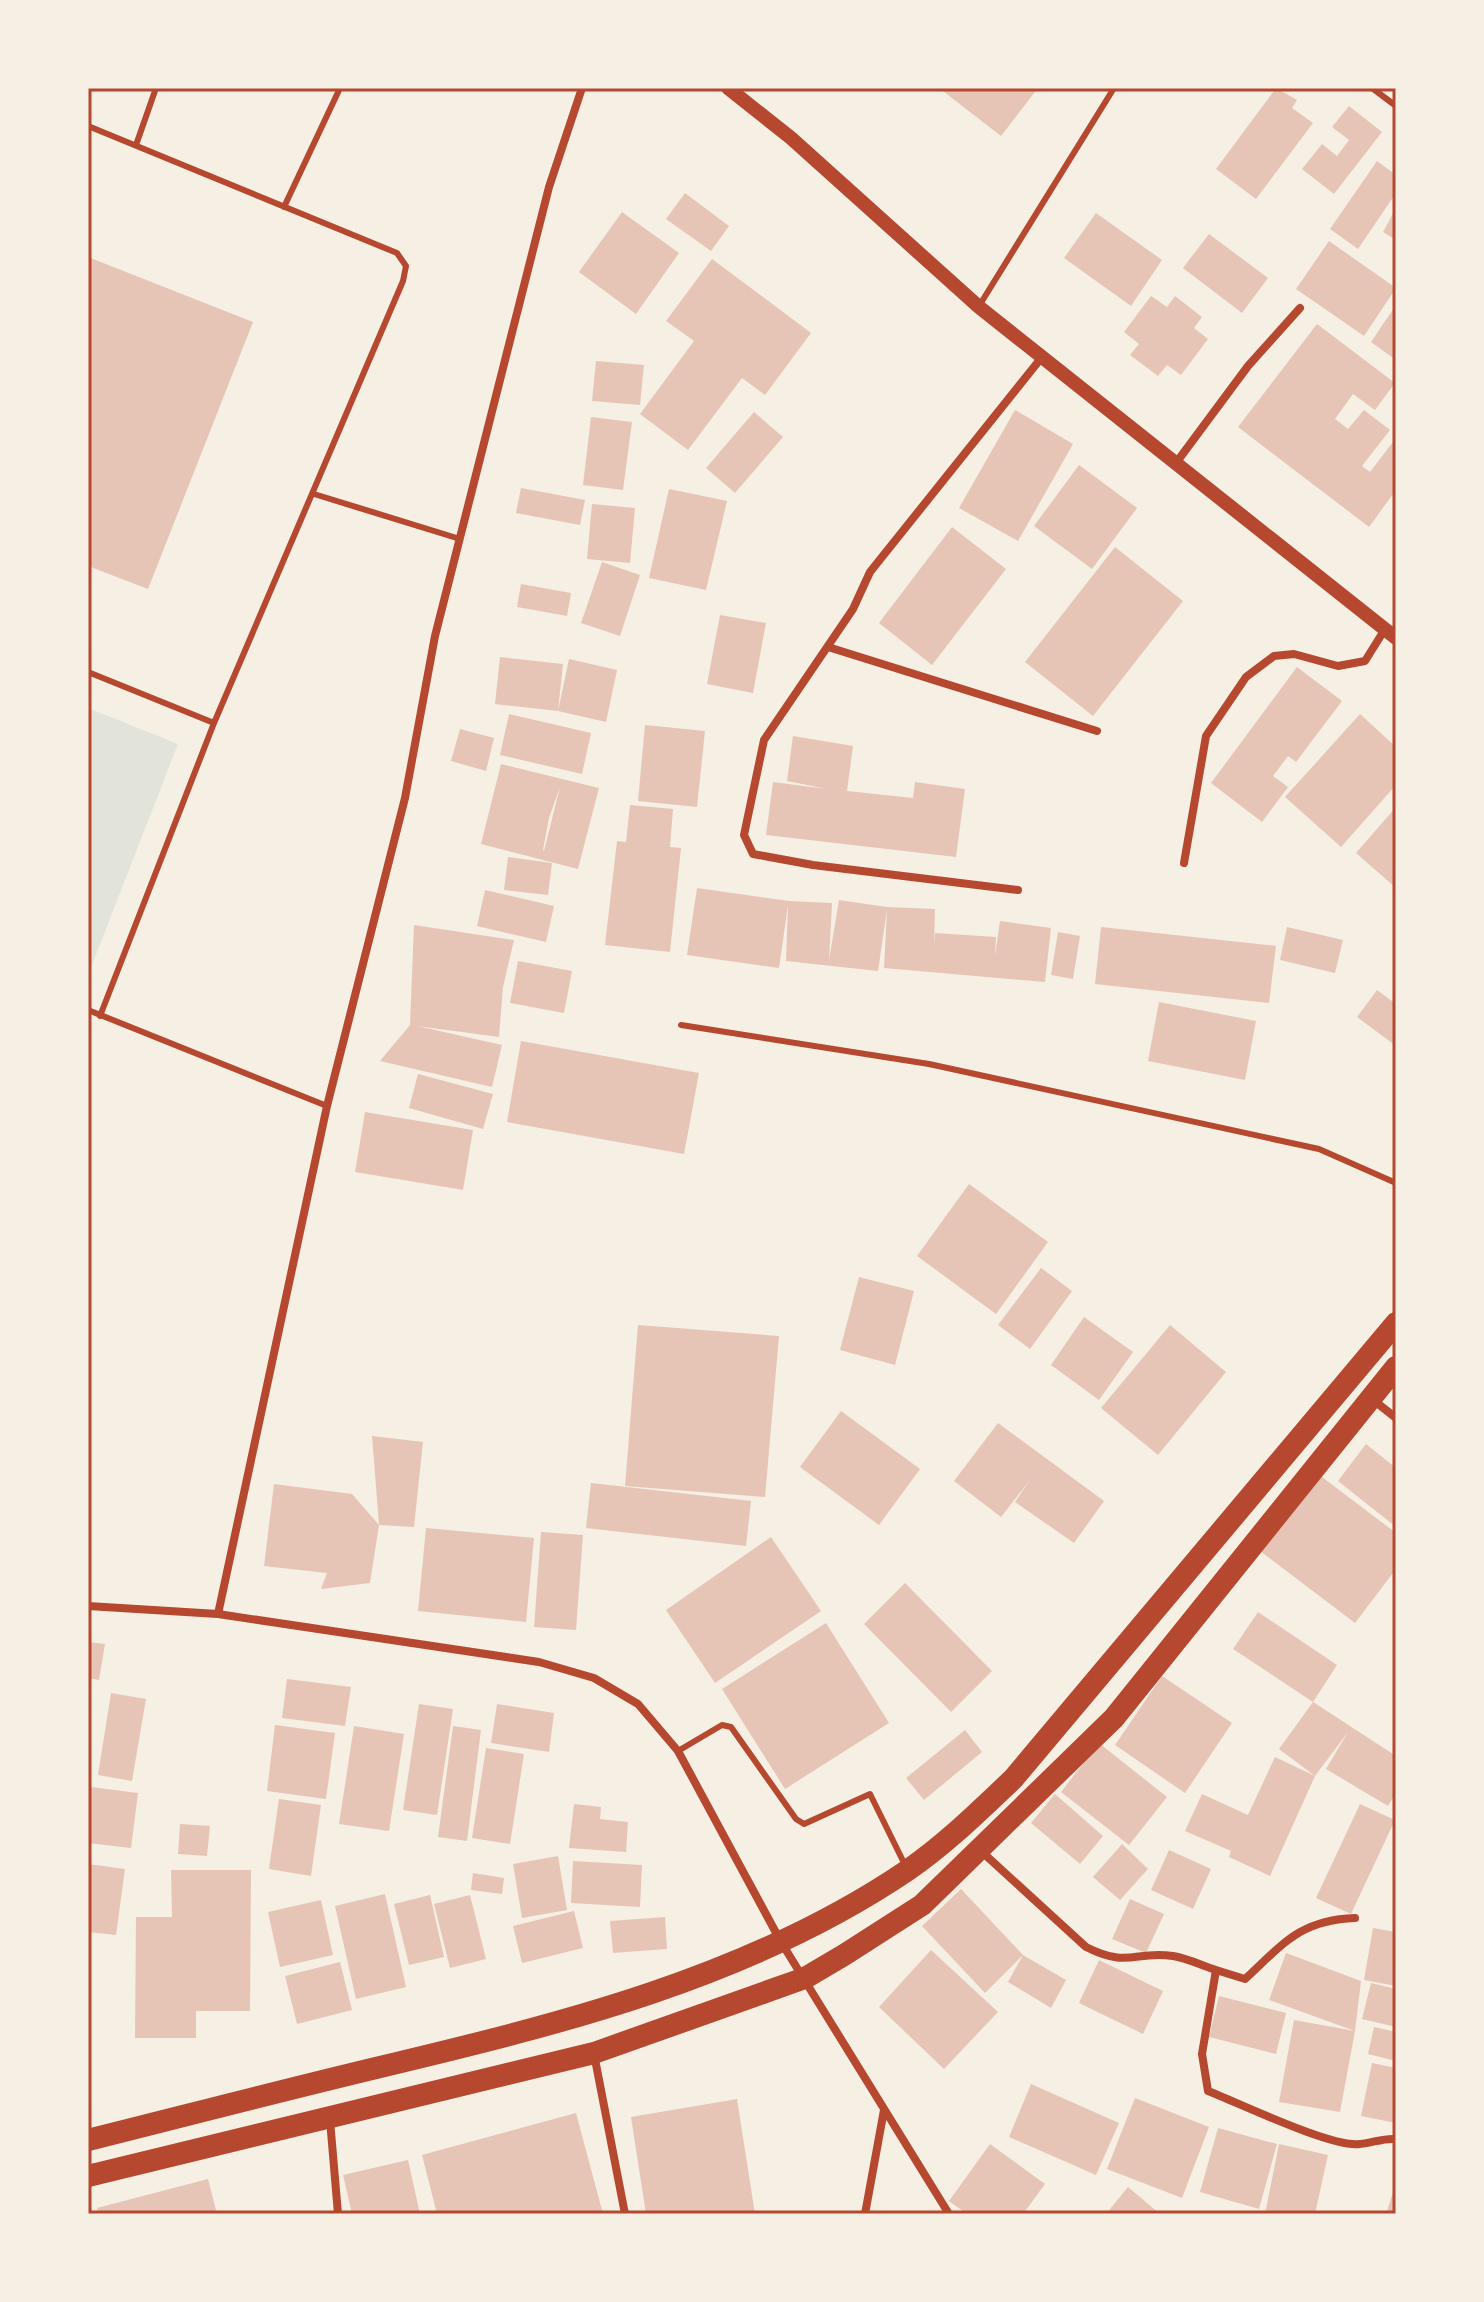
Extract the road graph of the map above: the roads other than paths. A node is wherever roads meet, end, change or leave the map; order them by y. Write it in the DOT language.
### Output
graph roads {
  1 [pos="156,88"];
  2 [pos="340,88"];
  3 [pos="582,88"];
  4 [pos="728,88"];
  5 [pos="1114,88"];
  6 [pos="1372,88"];
  7 [pos="1396,106"];
  8 [pos="88,126"];
  9 [pos="136,145"];
  10 [pos="284,207"];
  11 [pos="979,307"];
  12 [pos="1300,308"];
  13 [pos="1042,357"];
  14 [pos="1176,463"];
  15 [pos="314,494"];
  16 [pos="460,539"];
  17 [pos="1390,634"];
  18 [pos="828,647"];
  19 [pos="88,672"];
  20 [pos="214,723"];
  21 [pos="1097,731"];
  22 [pos="1184,863"];
  23 [pos="1018,890"];
  24 [pos="88,1010"];
  25 [pos="100,1016"];
  26 [pos="681,1025"];
  27 [pos="327,1106"];
  28 [pos="1396,1183"];
  29 [pos="1396,1323"];
  30 [pos="1396,1367"];
  31 [pos="1372,1399"];
  32 [pos="1396,1418"];
  33 [pos="88,1606"];
  34 [pos="218,1614"];
  35 [pos="678,1751"];
  36 [pos="980,1851"];
  37 [pos="908,1870"];
  38 [pos="1355,1918"];
  39 [pos="781,1942"];
  40 [pos="1216,1970"];
  41 [pos="805,1978"];
  42 [pos="594,2053"];
  43 [pos="884,2109"];
  44 [pos="330,2119"];
  45 [pos="1396,2139"];
  46 [pos="88,2140"];
  47 [pos="88,2176"];
  48 [pos="338,2214"];
  49 [pos="625,2214"];
  50 [pos="865,2214"];
  51 [pos="949,2214"];
  1 -- 9 [label="lane"];
  2 -- 10 [label="lane"];
  3 -- 16 [label="street"];
  4 -- 11 [label="street"];
  5 -- 11 [label="lane"];
  6 -- 7 [label="lane"];
  8 -- 9 [label="lane"];
  9 -- 10 [label="lane"];
  10 -- 15 [label="lane"];
  11 -- 13 [label="street"];
  12 -- 14 [label="street"];
  13 -- 14 [label="street"];
  13 -- 18 [label="street"];
  14 -- 17 [label="street"];
  15 -- 16 [label="lane"];
  15 -- 20 [label="lane"];
  16 -- 27 [label="street"];
  17 -- 22 [label="street"];
  18 -- 21 [label="street"];
  18 -- 23 [label="street"];
  19 -- 20 [label="lane"];
  20 -- 25 [label="lane"];
  24 -- 25 [label="lane"];
  25 -- 27 [label="lane"];
  26 -- 28 [label="lane"];
  27 -- 34 [label="street"];
  29 -- 37 [label="highway"];
  30 -- 31 [label="highway"];
  31 -- 32 [label="street"];
  31 -- 36 [label="highway"];
  33 -- 34 [label="street"];
  34 -- 35 [label="street"];
  35 -- 37 [label="lane"];
  35 -- 39 [label="street"];
  36 -- 40 [label="street"];
  36 -- 41 [label="highway"];
  37 -- 39 [label="highway"];
  38 -- 40 [label="street"];
  39 -- 41 [label="street"];
  39 -- 46 [label="highway"];
  40 -- 45 [label="street"];
  41 -- 42 [label="highway"];
  41 -- 43 [label="street"];
  42 -- 44 [label="highway"];
  42 -- 49 [label="street"];
  43 -- 50 [label="street"];
  43 -- 51 [label="street"];
  44 -- 47 [label="highway"];
  44 -- 48 [label="street"];
}
